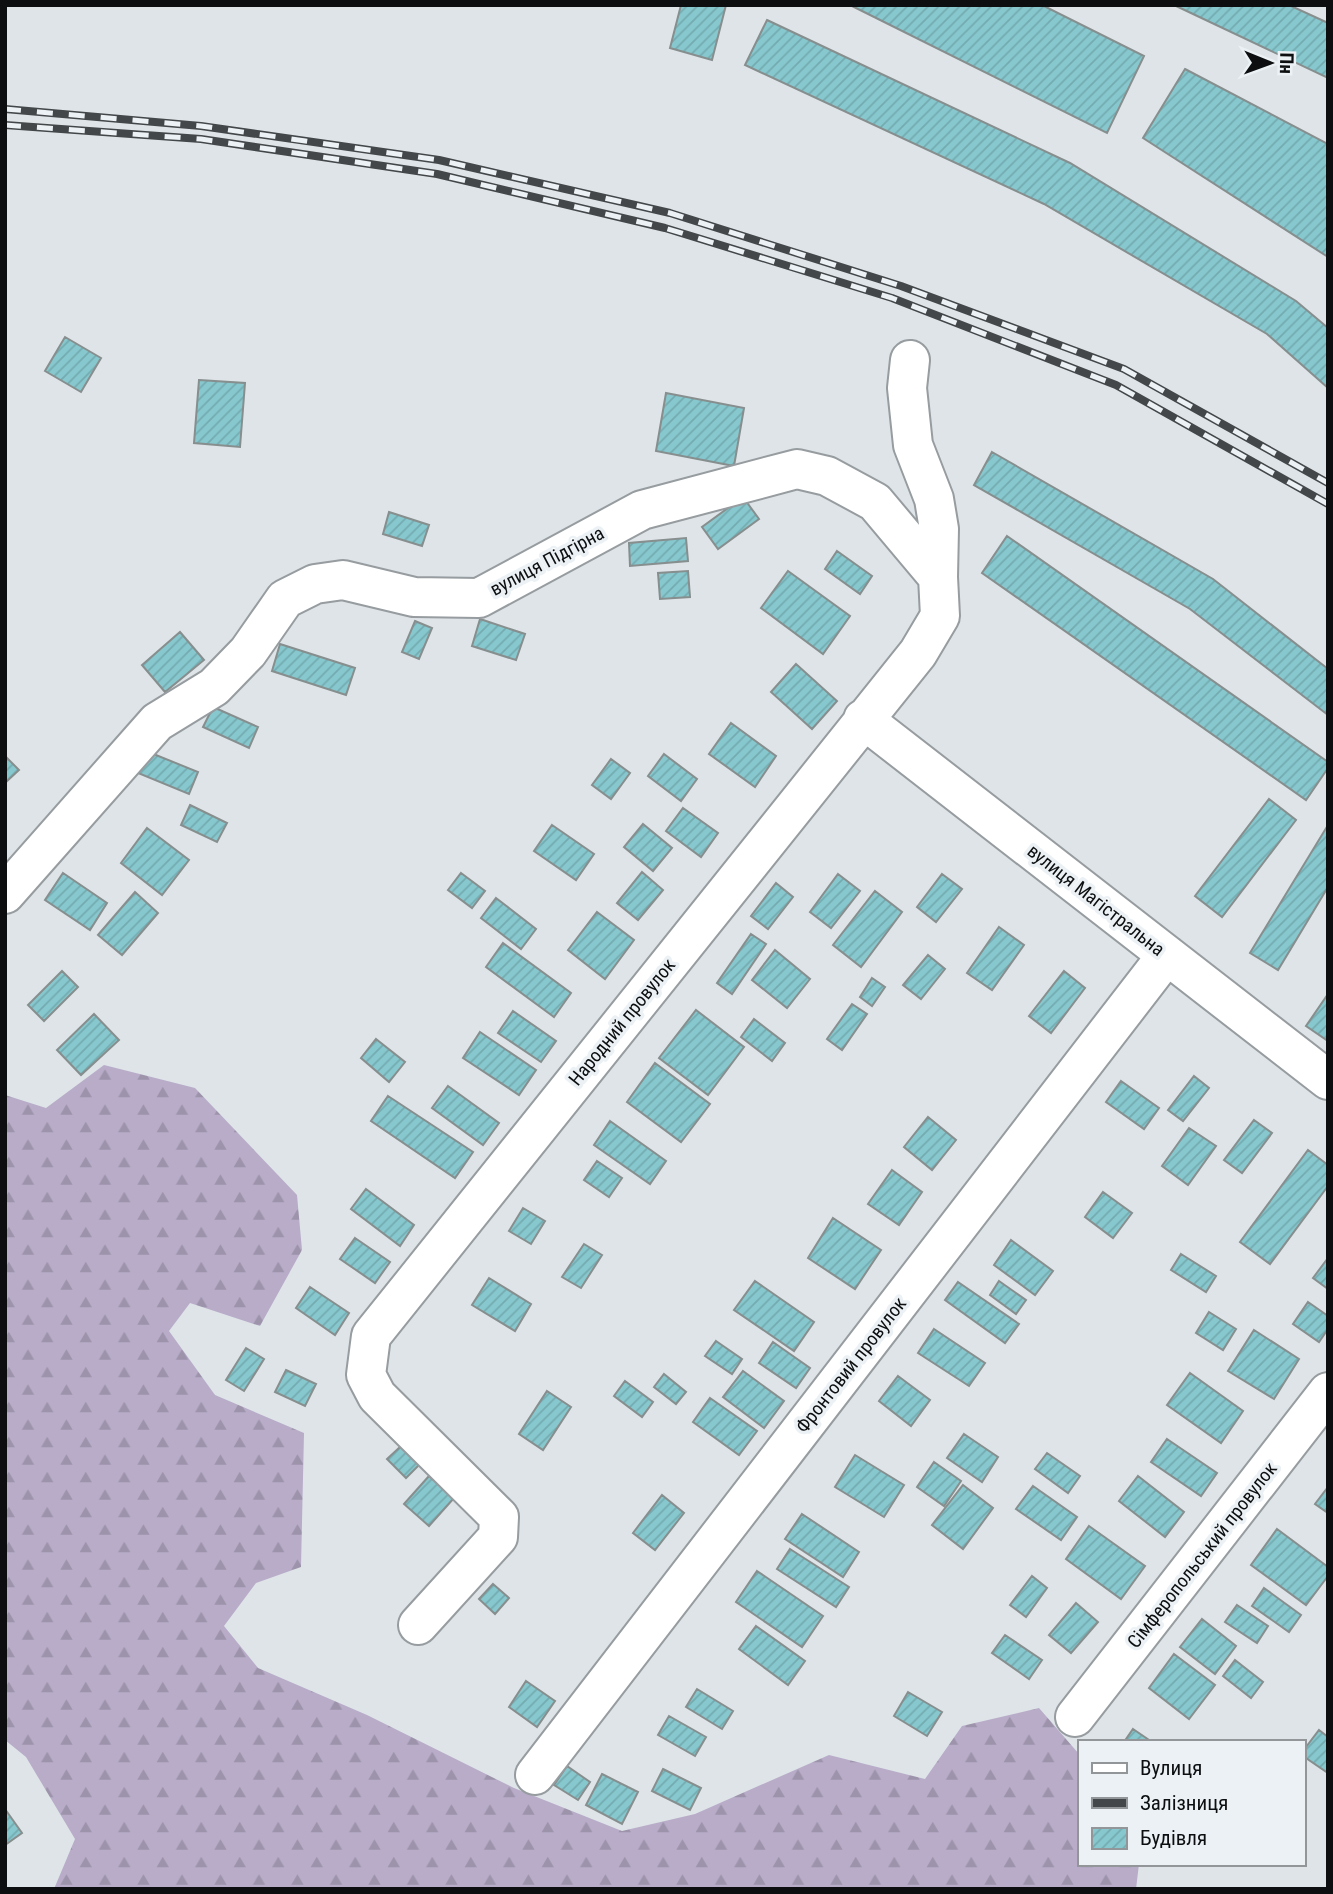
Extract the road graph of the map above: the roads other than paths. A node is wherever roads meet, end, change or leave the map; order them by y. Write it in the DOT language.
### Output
graph roads {
  1 [pos="910,360"];
  2 [pos="938,577"];
  3 [pos="863,719"];
  4 [pos="5,894"];
  5 [pos="1167,955"];
  6 [pos="1328,1080"];
  7 [pos="1328,1392"];
  8 [pos="418,1625"];
  9 [pos="1075,1717"];
  10 [pos="535,1775"];
  1 -- 2 [label="street, Народний провулок"];
  2 -- 3 [label="street, Народний провулок"];
  2 -- 4 [label="street, вулиця Підгірна"];
  3 -- 5 [label="street, вулиця Магістральна"];
  3 -- 8 [label="street, Народний провулок"];
  5 -- 6 [label="street, вулиця Магістральна"];
  5 -- 10 [label="street, Фронтовий провулок"];
  7 -- 9 [label="street, Сімферопольський провулок"];
}
